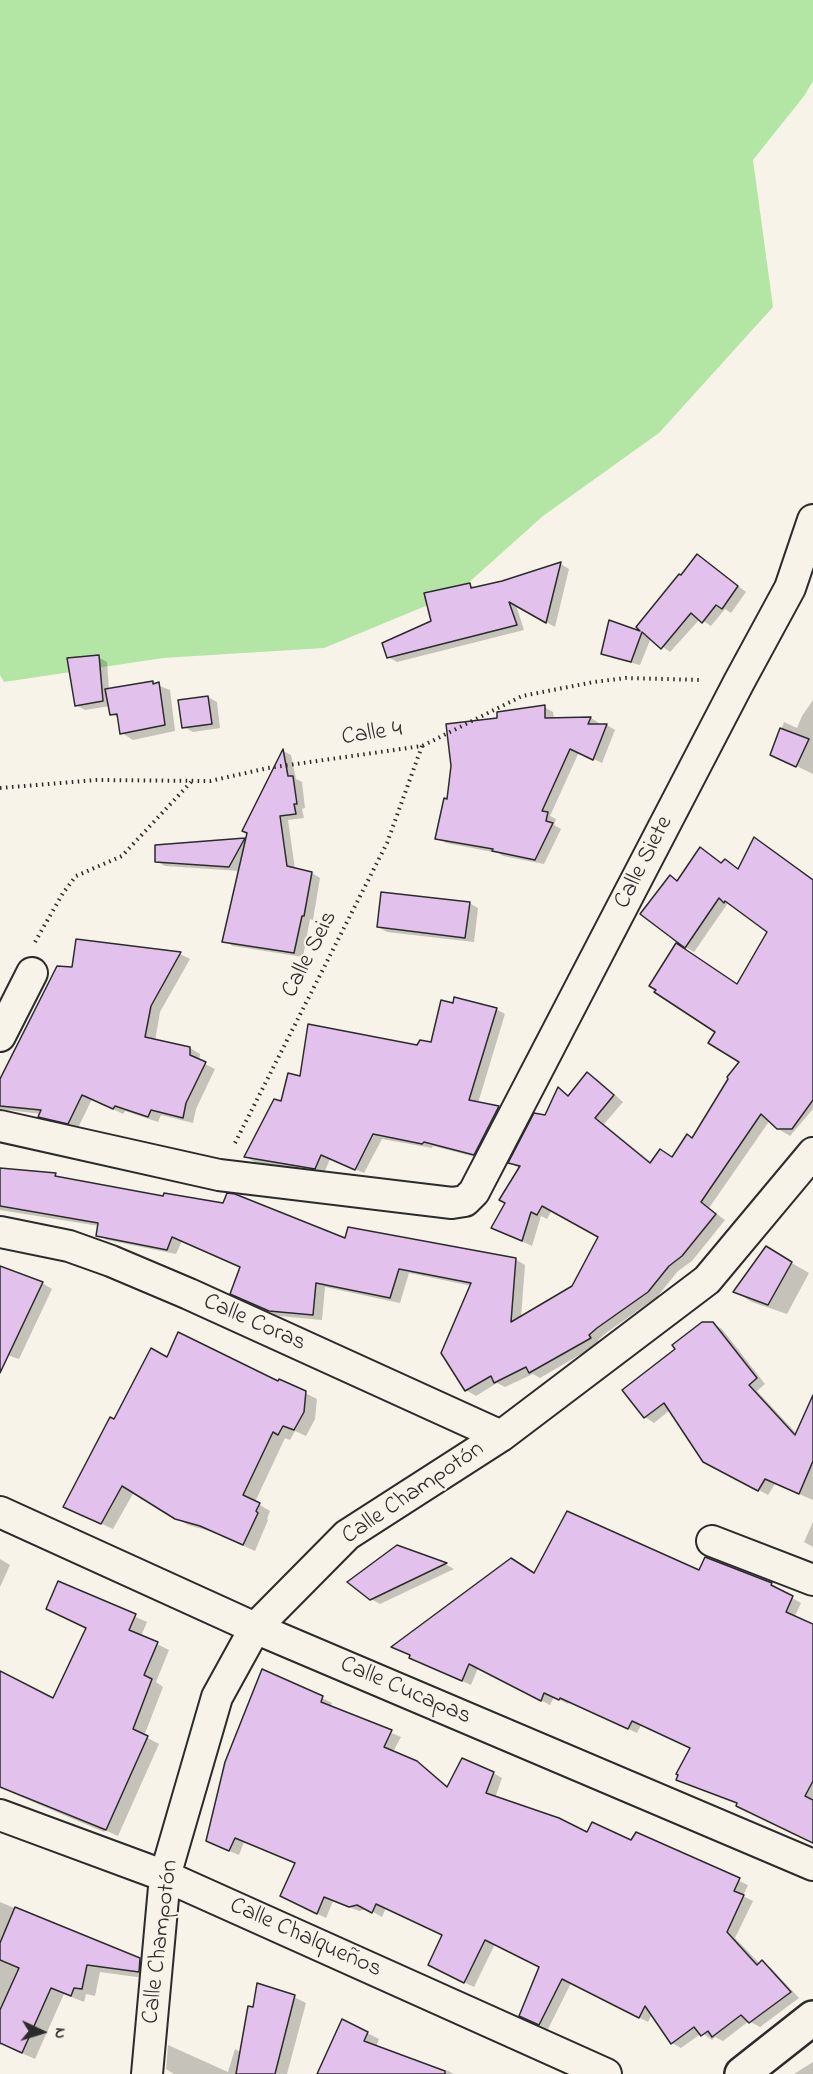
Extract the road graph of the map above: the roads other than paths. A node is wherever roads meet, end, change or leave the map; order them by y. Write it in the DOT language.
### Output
graph roads {
  1 [pos="813,520"];
  2 [pos="32,973"];
  3 [pos="0,1036"];
  4 [pos="0,1126"];
  5 [pos="813,1153"];
  6 [pos="0,1232"];
  7 [pos="501,1436"];
  8 [pos="0,1512"];
  9 [pos="712,1541"];
  10 [pos="813,1580"];
  11 [pos="255,1628"];
  12 [pos="0,1815"];
  13 [pos="813,1865"];
  14 [pos="165,1876"];
  15 [pos="813,2018"];
  16 [pos="147,2074"];
  17 [pos="606,2074"];
  18 [pos="742,2074"];
  1 -- 4 [label="street, Calle Siete"];
  2 -- 3 [label="street"];
  5 -- 7 [label="street, Calle Champotón"];
  6 -- 7 [label="street, Calle Coras"];
  7 -- 11 [label="street, Calle Champotón"];
  8 -- 11 [label="street, Calle Cucapas"];
  9 -- 10 [label="street"];
  11 -- 13 [label="street, Calle Cucapas"];
  11 -- 14 [label="street, Calle Champotón"];
  12 -- 14 [label="street, Calle Chalqueños"];
  14 -- 16 [label="street, Calle Champotón"];
  14 -- 17 [label="street, Calle Chalqueños"];
  15 -- 18 [label="street"];
}
